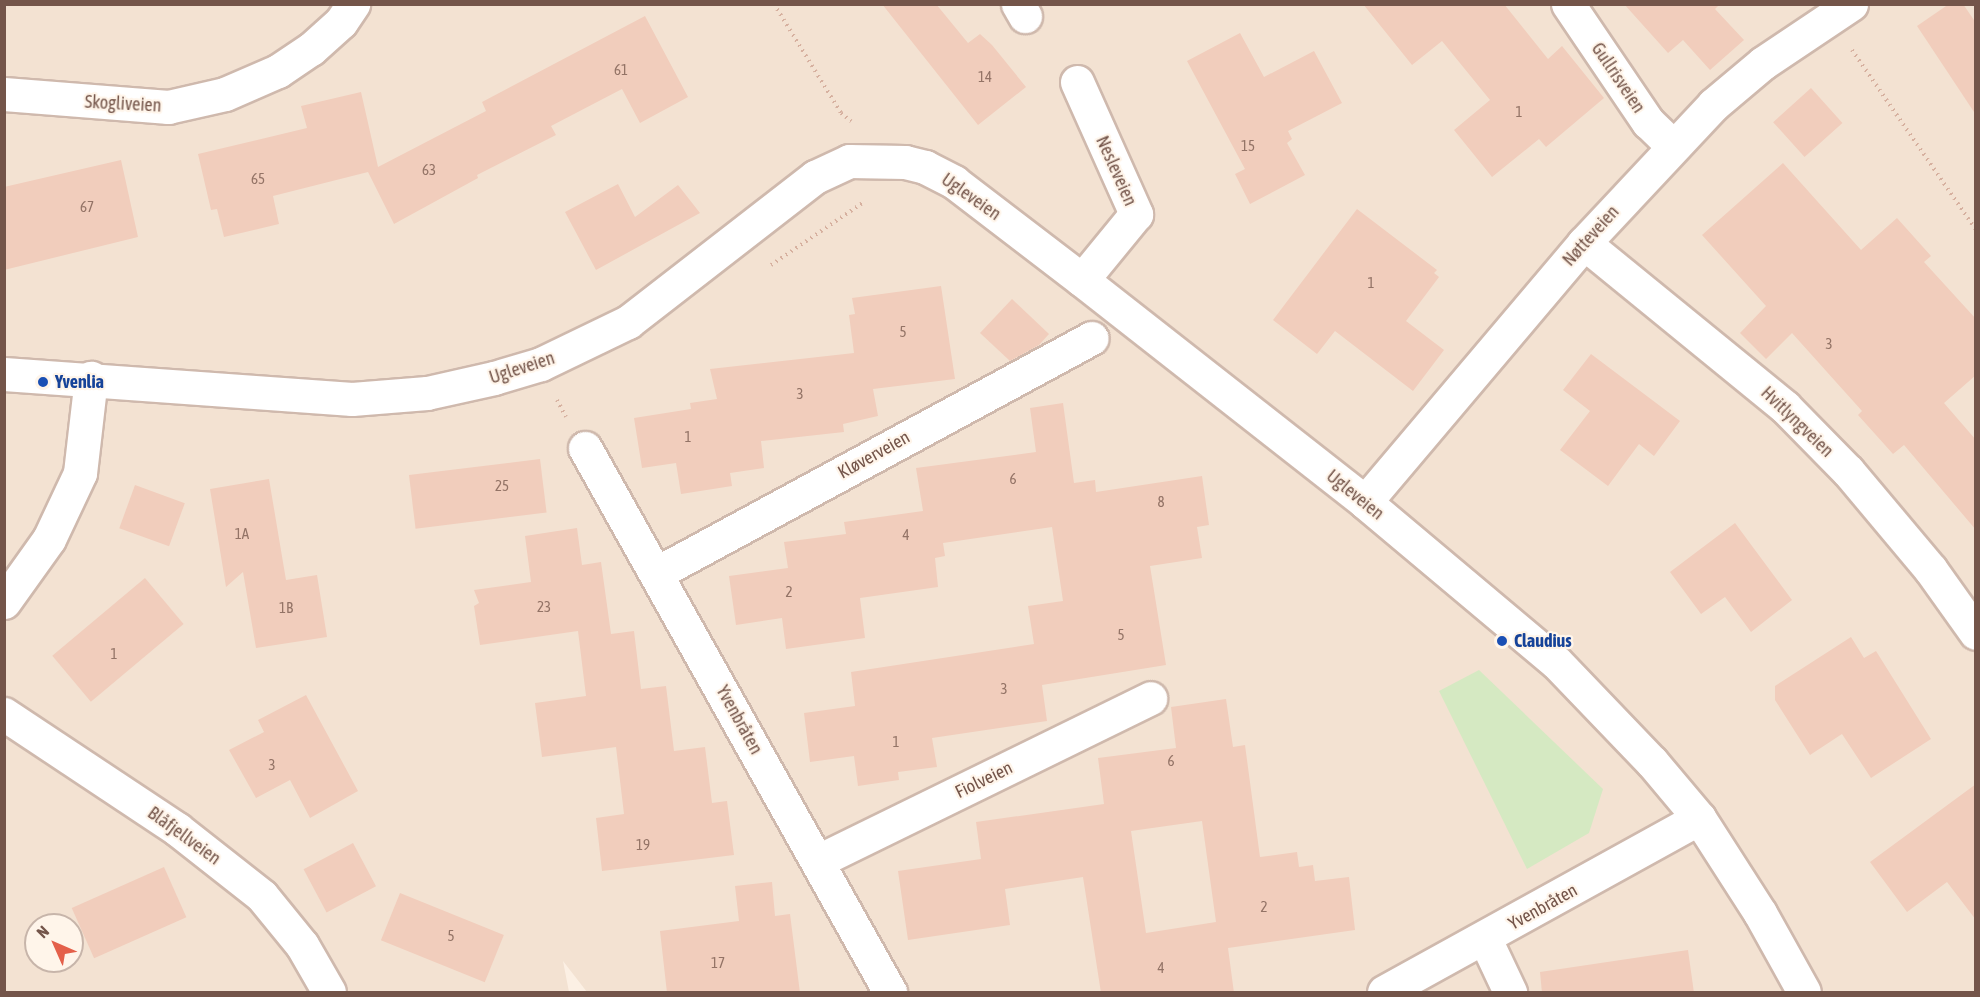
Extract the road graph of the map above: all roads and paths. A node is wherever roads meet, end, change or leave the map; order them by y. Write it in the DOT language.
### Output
graph roads {
  1 [pos="353,4"];
  2 [pos="774,4"];
  3 [pos="1568,4"];
  4 [pos="1841,11"];
  5 [pos="1077,82"];
  6 [pos="4,94"];
  7 [pos="854,124"];
  8 [pos="1673,146"];
  9 [pos="1976,230"];
  10 [pos="1584,243"];
  11 [pos="1082,280"];
  12 [pos="1091,338"];
  13 [pos="541,364"];
  14 [pos="4,374"];
  15 [pos="91,378"];
  16 [pos="585,448"];
  17 [pos="1365,502"];
  18 [pos="657,573"];
  19 [pos="4,602"];
  20 [pos="1976,633"];
  21 [pos="1150,698"];
  22 [pos="4,714"];
  23 [pos="1700,818"];
  24 [pos="818,861"];
  25 [pos="1485,939"];
  26 [pos="329,993"];
  27 [pos="890,993"];
  28 [pos="1384,993"];
  29 [pos="1510,993"];
  30 [pos="1804,993"];
  1 -- 6 [label="street, Skogliveien"];
  2 -- 7 [label="path"];
  3 -- 8 [label="street, Gullrisveien"];
  4 -- 8 [label="street, Nøtteveien"];
  4 -- 9 [label="path"];
  5 -- 11 [label="street, Nesleveien"];
  8 -- 10 [label="street, Nøtteveien"];
  10 -- 17 [label="street, Nøtteveien"];
  10 -- 20 [label="street, Hvitlyngveien"];
  11 -- 13 [label="street, Ugleveien"];
  11 -- 17 [label="street, Ugleveien"];
  12 -- 18 [label="street, Kløverveien"];
  13 -- 15 [label="street, Ugleveien"];
  13 -- 16 [label="path"];
  14 -- 15 [label="street, Ugleveien"];
  15 -- 19 [label="street"];
  16 -- 18 [label="street, Yvenbråten"];
  17 -- 23 [label="street, Ugleveien"];
  18 -- 24 [label="street, Yvenbråten"];
  21 -- 24 [label="street, Fiolveien"];
  22 -- 26 [label="street, Blåfjellveien"];
  23 -- 25 [label="street, Yvenbråten"];
  23 -- 30 [label="street, Ugleveien"];
  24 -- 27 [label="street, Yvenbråten"];
  25 -- 28 [label="street, Yvenbråten"];
  25 -- 29 [label="street"];
}
